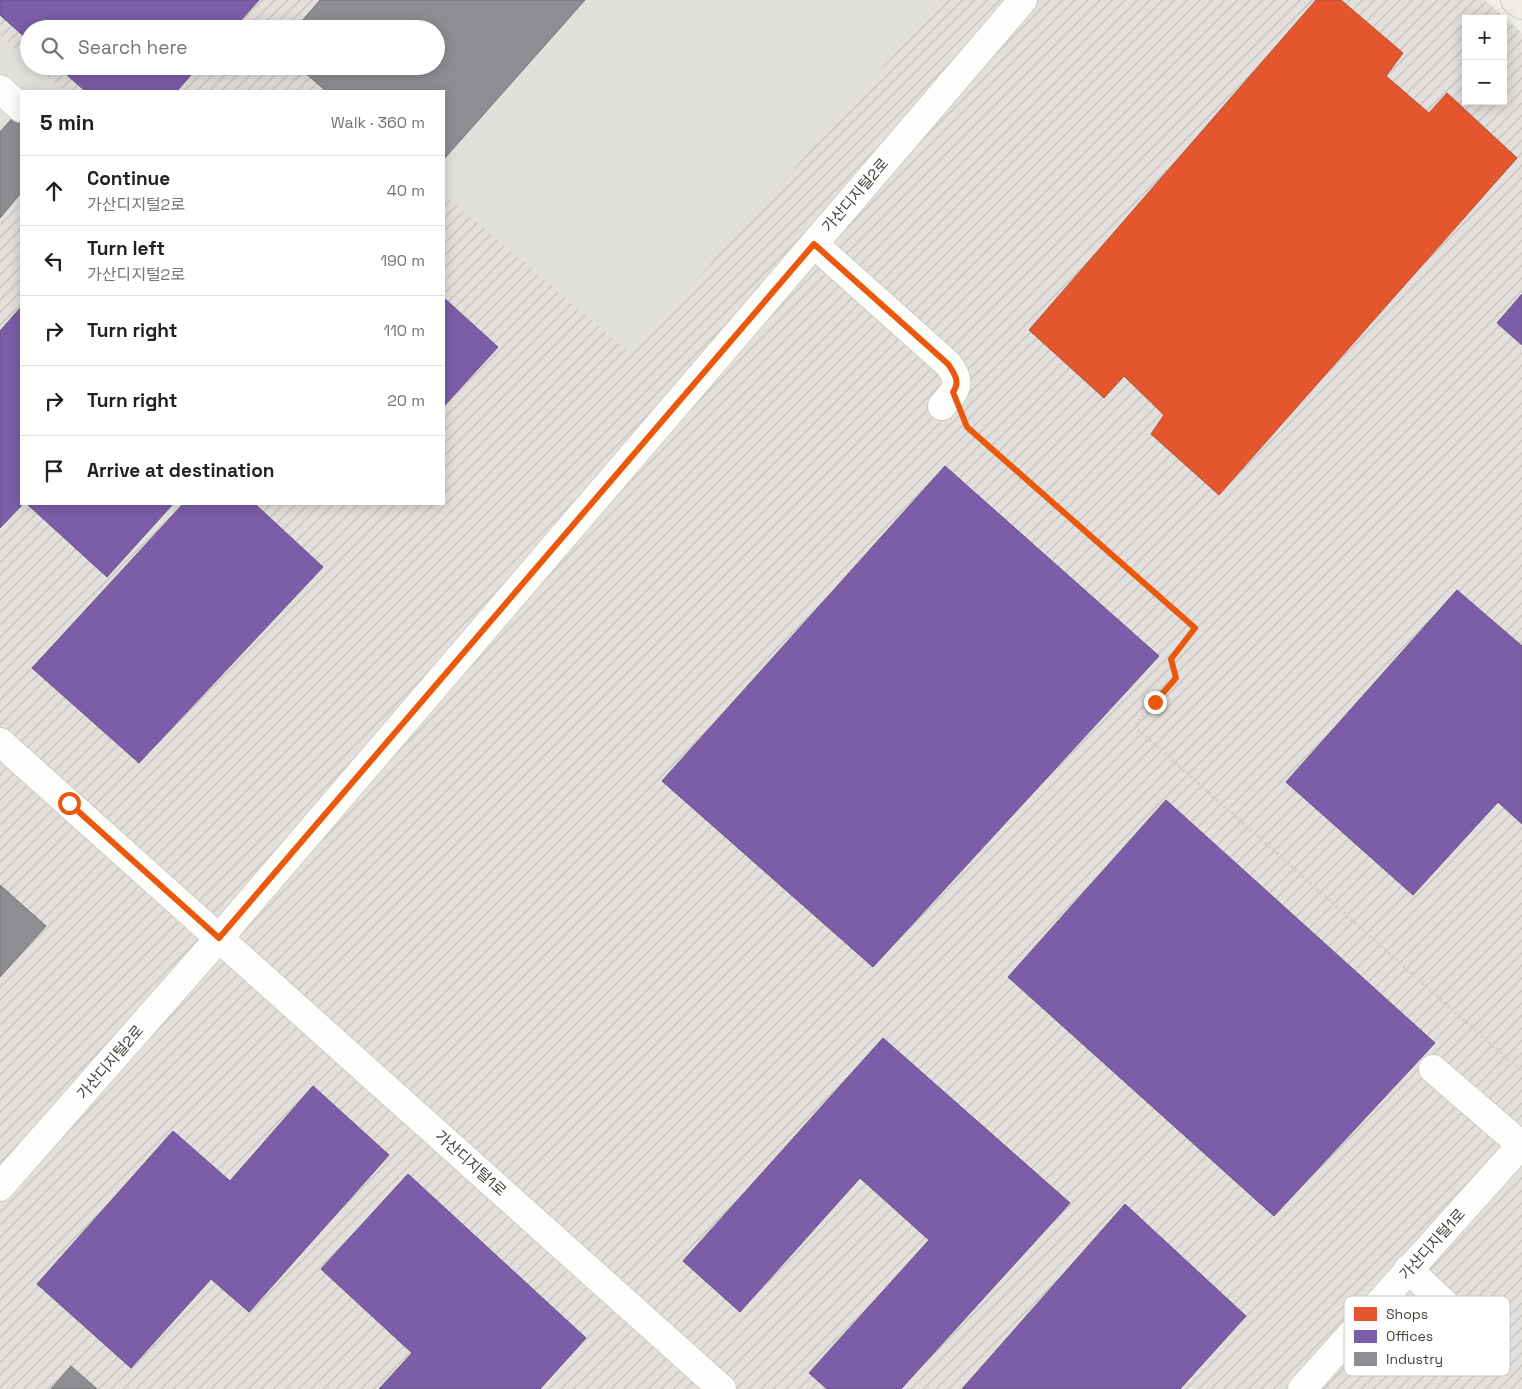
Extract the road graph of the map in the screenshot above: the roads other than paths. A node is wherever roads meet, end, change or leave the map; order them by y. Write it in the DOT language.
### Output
graph roads {
  1 [pos="1023,0"];
  2 [pos="1515,0"];
  3 [pos="1522,5"];
  4 [pos="0,89"];
  5 [pos="20,107"];
  6 [pos="814,244"];
  7 [pos="947,399"];
  8 [pos="0,742"];
  9 [pos="219,938"];
  10 [pos="1433,1069"];
  11 [pos="1521,1144"];
  12 [pos="0,1186"];
  13 [pos="1408,1269"];
  14 [pos="1384,1296"];
  15 [pos="1437,1296"];
  16 [pos="1344,1341"];
  17 [pos="722,1389"];
  18 [pos="1302,1389"];
  1 -- 6 [label="street, 가산디지털2로"];
  2 -- 3 [label="main road"];
  4 -- 5 [label="street"];
  6 -- 7 [label="street"];
  6 -- 9 [label="street, 가산디지털2로"];
  8 -- 9 [label="street"];
  9 -- 12 [label="street, 가산디지털2로"];
  9 -- 17 [label="street, 가산디지털1로"];
  10 -- 11 [label="street"];
  11 -- 13 [label="street, 가산디지털1로"];
  13 -- 14 [label="street, 가산디지털1로"];
  13 -- 15 [label="street"];
  16 -- 18 [label="street, 가산디지털1로"];
}
